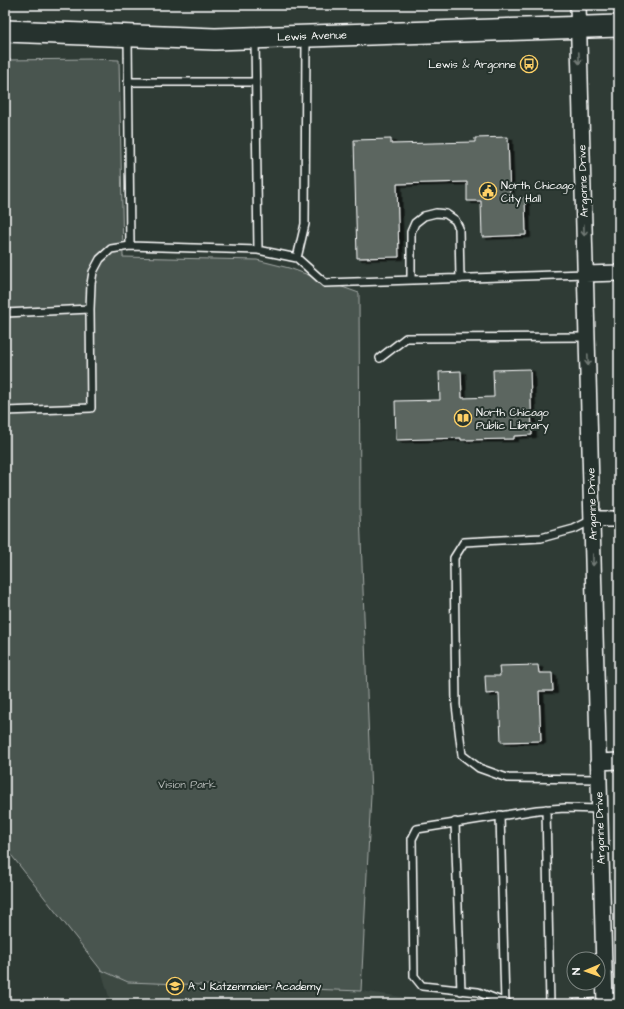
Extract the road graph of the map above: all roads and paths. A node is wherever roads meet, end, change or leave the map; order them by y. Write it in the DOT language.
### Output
graph roads {
  1 [pos="578,5"];
  2 [pos="619,26"];
  3 [pos="579,27"];
  4 [pos="5,31"];
  5 [pos="128,35"];
  6 [pos="306,36"];
  7 [pos="255,38"];
  8 [pos="128,82"];
  9 [pos="255,82"];
  10 [pos="130,246"];
  11 [pos="258,250"];
  12 [pos="297,258"];
  13 [pos="619,273"];
  14 [pos="585,274"];
  15 [pos="460,279"];
  16 [pos="411,280"];
  17 [pos="90,309"];
  18 [pos="5,312"];
  19 [pos="587,336"];
  20 [pos="380,358"];
  21 [pos="5,411"];
  22 [pos="619,519"];
  23 [pos="592,520"];
  24 [pos="619,761"];
  25 [pos="598,762"];
  26 [pos="599,779"];
  27 [pos="546,809"];
  28 [pos="600,809"];
  29 [pos="500,815"];
  30 [pos="455,822"];
  31 [pos="460,991"];
  32 [pos="609,1002"];
  33 [pos="507,1003"];
  34 [pos="550,1004"];
  35 [pos="573,1004"];
  1 -- 3 [label="street, Argonne Drive"];
  2 -- 3 [label="main road, Lewis Avenue"];
  3 -- 6 [label="main road, Lewis Avenue"];
  3 -- 14 [label="street, Argonne Drive, one-way"];
  4 -- 5 [label="main road, Lewis Avenue"];
  5 -- 7 [label="main road, Lewis Avenue"];
  5 -- 8 [label="lane"];
  6 -- 7 [label="main road, Lewis Avenue"];
  6 -- 12 [label="lane"];
  7 -- 9 [label="lane"];
  8 -- 9 [label="lane"];
  8 -- 10 [label="lane"];
  9 -- 11 [label="lane"];
  10 -- 11 [label="lane"];
  10 -- 17 [label="lane"];
  11 -- 12 [label="lane"];
  12 -- 16 [label="lane"];
  13 -- 14 [label="street"];
  14 -- 15 [label="lane"];
  14 -- 19 [label="street, Argonne Drive"];
  15 -- 16 [label="lane"];
  15 -- 16 [label="lane"];
  17 -- 18 [label="lane"];
  17 -- 21 [label="lane"];
  19 -- 20 [label="lane"];
  19 -- 23 [label="street, Argonne Drive, one-way"];
  22 -- 23 [label="street"];
  23 -- 25 [label="street, Argonne Drive, one-way"];
  23 -- 26 [label="lane"];
  24 -- 25 [label="street"];
  25 -- 26 [label="street, Argonne Drive"];
  26 -- 28 [label="street, Argonne Drive"];
  27 -- 28 [label="lane"];
  27 -- 29 [label="lane"];
  27 -- 34 [label="lane"];
  28 -- 32 [label="street, Argonne Drive"];
  29 -- 30 [label="lane"];
  29 -- 33 [label="lane"];
  30 -- 31 [label="lane"];
  30 -- 31 [label="lane"];
  31 -- 33 [label="lane"];
  32 -- 35 [label="lane"];
}
